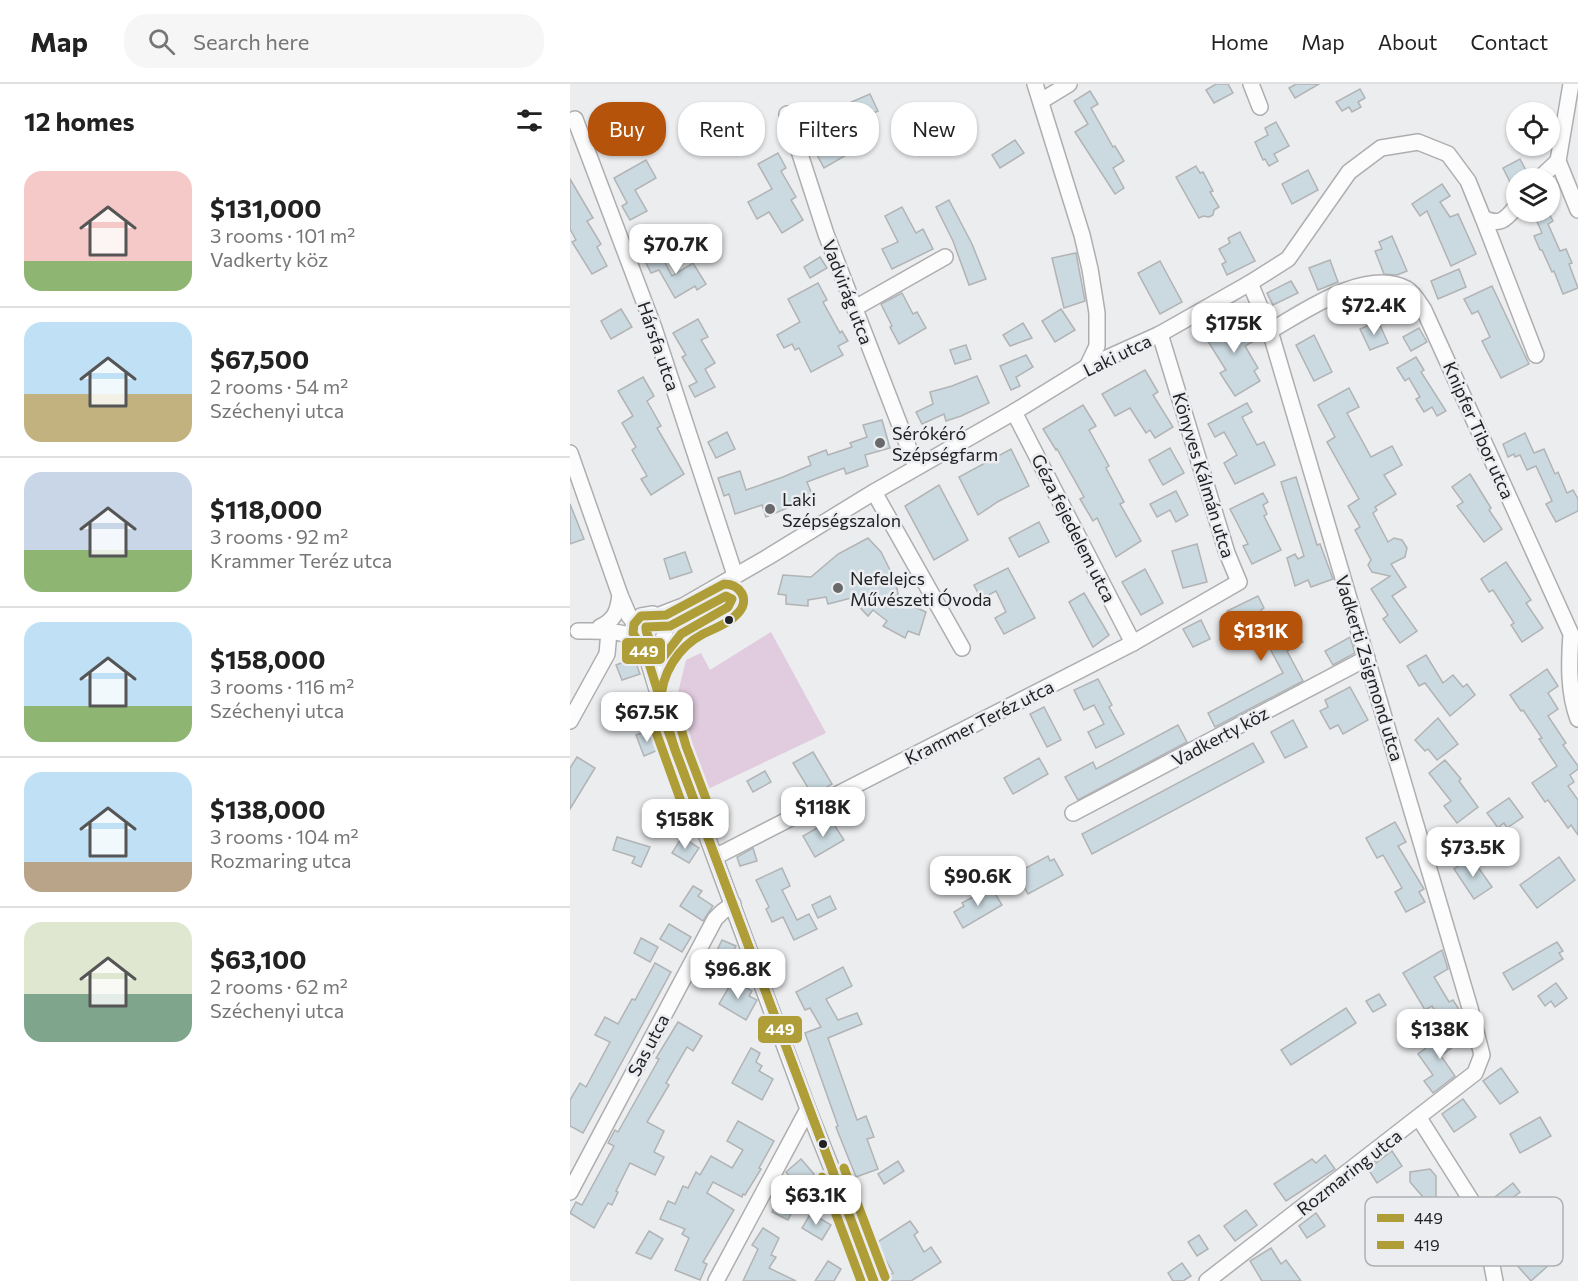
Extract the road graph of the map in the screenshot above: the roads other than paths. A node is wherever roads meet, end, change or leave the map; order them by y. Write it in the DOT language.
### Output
graph roads {
  1 [pos="1035,84"];
  2 [pos="1069,84"];
  3 [pos="1251,84"];
  4 [pos="1572,84"];
  5 [pos="1041,101"];
  6 [pos="1260,107"];
  7 [pos="575,119"];
  8 [pos="801,156"];
  9 [pos="1558,161"];
  10 [pos="1551,168"];
  11 [pos="1578,210"];
  12 [pos="1506,216"];
  13 [pos="1483,218"];
  14 [pos="945,257"];
  15 [pos="1250,283"];
  16 [pos="855,309"];
  17 [pos="1270,332"];
  18 [pos="1160,334"];
  19 [pos="1536,355"];
  20 [pos="1087,367"];
  21 [pos="1014,412"];
  22 [pos="570,453"];
  23 [pos="916,467"];
  24 [pos="874,492"];
  25 [pos="735,575"];
  26 [pos="1239,582"];
  27 [pos="619,592"];
  28 [pos="698,598"];
  29 [pos="653,615"];
  30 [pos="635,623"];
  31 [pos="605,630"];
  32 [pos="574,631"];
  33 [pos="664,638"];
  34 [pos="638,642"];
  35 [pos="1133,643"];
  36 [pos="962,648"];
  37 [pos="1367,658"];
  38 [pos="661,708"];
  39 [pos="1578,719"];
  40 [pos="570,721"];
  41 [pos="1073,813"];
  42 [pos="715,856"];
  43 [pos="733,904"];
  44 [pos="1482,1054"];
  45 [pos="808,1109"];
  46 [pos="1419,1118"];
  47 [pos="570,1192"];
  48 [pos="1469,1197"];
  49 [pos="1492,1266"];
  50 [pos="1226,1275"];
  51 [pos="716,1281"];
  52 [pos="874,1281"];
  53 [pos="1207,1281"];
  54 [pos="1495,1281"];
  1 -- 5 [label="street"];
  2 -- 5 [label="street"];
  3 -- 6 [label="street"];
  4 -- 9 [label="street"];
  5 -- 20 [label="street"];
  7 -- 25 [label="street, Hársfa utca"];
  8 -- 16 [label="street, Vadvirág utca"];
  9 -- 10 [label="street"];
  9 -- 11 [label="street"];
  12 -- 13 [label="street"];
  13 -- 15 [label="street, Laki utca"];
  13 -- 19 [label="street, Laki utca"];
  14 -- 16 [label="street"];
  15 -- 17 [label="street, Vadkerti Zsigmond utca"];
  15 -- 18 [label="street, Laki utca"];
  16 -- 23 [label="street, Vadvirág utca"];
  17 -- 37 [label="street, Vadkerti Zsigmond utca"];
  17 -- 39 [label="street, Knipfer Tibor utca"];
  18 -- 20 [label="street, Laki utca"];
  18 -- 26 [label="street, Könyves Kálmán utca"];
  20 -- 21 [label="street, Laki utca"];
  21 -- 23 [label="street, Laki utca"];
  21 -- 35 [label="street, Géza fejedelem utca"];
  22 -- 27 [label="street"];
  23 -- 24 [label="street, Laki utca"];
  24 -- 25 [label="street, Laki utca"];
  24 -- 36 [label="street"];
  25 -- 28 [label="street, Laki utca"];
  26 -- 35 [label="street, Krammer Teréz utca"];
  27 -- 29 [label="street"];
  27 -- 30 [label="street"];
  27 -- 31 [label="street"];
  28 -- 29 [label="street, Laki utca"];
  28 -- 33 [label="street, Laki utca"];
  29 -- 30 [label="street"];
  29 -- 33 [label="street"];
  30 -- 31 [label="street"];
  30 -- 34 [label="street"];
  31 -- 32 [label="street"];
  31 -- 34 [label="street"];
  31 -- 40 [label="street"];
  33 -- 34 [label="street"];
  33 -- 38 [label="street"];
  34 -- 38 [label="street"];
  35 -- 42 [label="street, Krammer Teréz utca"];
  37 -- 41 [label="street, Vadkerty köz"];
  37 -- 44 [label="street, Vadkerti Zsigmond utca"];
  38 -- 42 [label="street"];
  42 -- 43 [label="street"];
  43 -- 45 [label="street"];
  43 -- 47 [label="street, Sas utca"];
  44 -- 46 [label="street, Rozmaring utca"];
  45 -- 51 [label="street"];
  45 -- 52 [label="street"];
  46 -- 48 [label="street"];
  46 -- 50 [label="street, Rozmaring utca"];
  49 -- 54 [label="street"];
  50 -- 53 [label="street, Rozmaring utca"];
}
